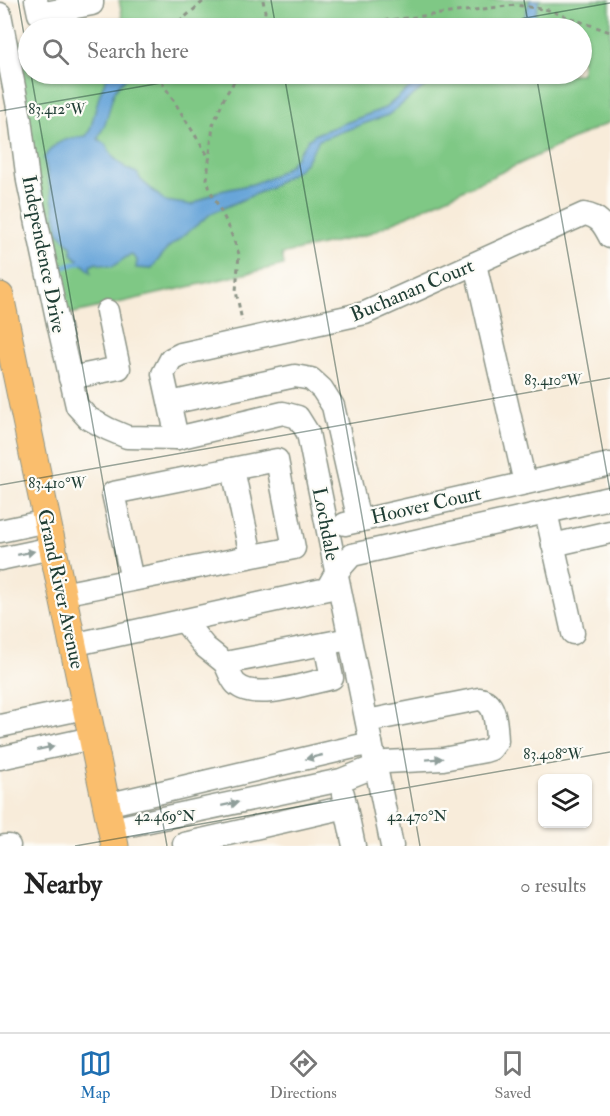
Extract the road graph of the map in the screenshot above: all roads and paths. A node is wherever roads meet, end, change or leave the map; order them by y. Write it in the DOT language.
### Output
graph roads {
  1 [pos="92,0"];
  2 [pos="205,0"];
  3 [pos="263,0"];
  4 [pos="37,7"];
  5 [pos="1,18"];
  6 [pos="184,18"];
  7 [pos="265,18"];
  8 [pos="403,18"];
  9 [pos="568,18"];
  10 [pos="592,26"];
  11 [pos="610,32"];
  12 [pos="163,84"];
  13 [pos="233,84"];
  14 [pos="10,120"];
  15 [pos="210,159"];
  16 [pos="610,237"];
  17 [pos="475,264"];
  18 [pos="0,296"];
  19 [pos="107,311"];
  20 [pos="245,340"];
  21 [pos="70,378"];
  22 [pos="170,404"];
  23 [pos="88,418"];
  24 [pos="177,438"];
  25 [pos="610,464"];
  26 [pos="233,469"];
  27 [pos="525,483"];
  28 [pos="610,498"];
  29 [pos="546,512"];
  30 [pos="47,521"];
  31 [pos="359,521"];
  32 [pos="326,528"];
  33 [pos="0,531"];
  34 [pos="610,532"];
  35 [pos="554,545"];
  36 [pos="52,548"];
  37 [pos="251,556"];
  38 [pos="0,559"];
  39 [pos="336,573"];
  40 [pos="132,580"];
  41 [pos="62,594"];
  42 [pos="184,621"];
  43 [pos="573,633"];
  44 [pos="350,639"];
  45 [pos="325,644"];
  46 [pos="72,645"];
  47 [pos="225,663"];
  48 [pos="85,708"];
  49 [pos="0,726"];
  50 [pos="92,738"];
  51 [pos="372,743"];
  52 [pos="0,758"];
  53 [pos="341,780"];
  54 [pos="346,807"];
  55 [pos="111,826"];
  56 [pos="185,846"];
  57 [pos="354,846"];
  58 [pos="392,846"];
  1 -- 4 [label="street"];
  2 -- 6 [label="path"];
  3 -- 7 [label="path"];
  4 -- 5 [label="street"];
  5 -- 14 [label="street, Independence Drive"];
  8 -- 9 [label="path"];
  10 -- 11 [label="path"];
  12 -- 15 [label="path"];
  13 -- 15 [label="path"];
  14 -- 21 [label="street, Independence Drive"];
  15 -- 20 [label="path"];
  16 -- 17 [label="street, Buchanan Court"];
  17 -- 20 [label="street, Buchanan Court"];
  17 -- 27 [label="street"];
  18 -- 30 [label="main road, Grand River Avenue"];
  19 -- 21 [label="street"];
  20 -- 22 [label="street, Buchanan Court"];
  21 -- 23 [label="street, Independence Drive"];
  22 -- 24 [label="street, Buchanan Court"];
  22 -- 31 [label="street"];
  23 -- 24 [label="street, Lochdale"];
  24 -- 32 [label="street, Lochdale"];
  25 -- 27 [label="street"];
  26 -- 37 [label="street"];
  26 -- 37 [label="street"];
  26 -- 40 [label="street"];
  27 -- 31 [label="street, Hoover Court"];
  28 -- 29 [label="street"];
  29 -- 35 [label="street"];
  29 -- 39 [label="street"];
  30 -- 33 [label="street"];
  30 -- 36 [label="main road, Grand River Avenue"];
  31 -- 32 [label="street, Hoover Court"];
  32 -- 39 [label="street, Lochdale"];
  34 -- 35 [label="street"];
  35 -- 43 [label="street"];
  38 -- 36 [label="street, one-way"];
  36 -- 41 [label="main road, Grand River Avenue"];
  37 -- 40 [label="street"];
  39 -- 42 [label="street"];
  39 -- 44 [label="street, Lochdale"];
  40 -- 41 [label="street"];
  41 -- 46 [label="main road, Grand River Avenue"];
  42 -- 46 [label="street"];
  42 -- 47 [label="street"];
  44 -- 45 [label="street"];
  44 -- 51 [label="street, Lochdale"];
  45 -- 47 [label="street"];
  45 -- 47 [label="street"];
  46 -- 48 [label="main road, Grand River Avenue"];
  48 -- 49 [label="street"];
  48 -- 50 [label="main road, Grand River Avenue"];
  52 -- 50 [label="street, one-way"];
  50 -- 55 [label="main road, Grand River Avenue"];
  51 -- 51 [label="street, one-way"];
  51 -- 53 [label="street"];
  51 -- 55 [label="street, one-way"];
  51 -- 58 [label="street, Lochdale"];
  53 -- 54 [label="street"];
  55 -- 53 [label="street, one-way"];
  54 -- 56 [label="street"];
  54 -- 57 [label="street"];
}
